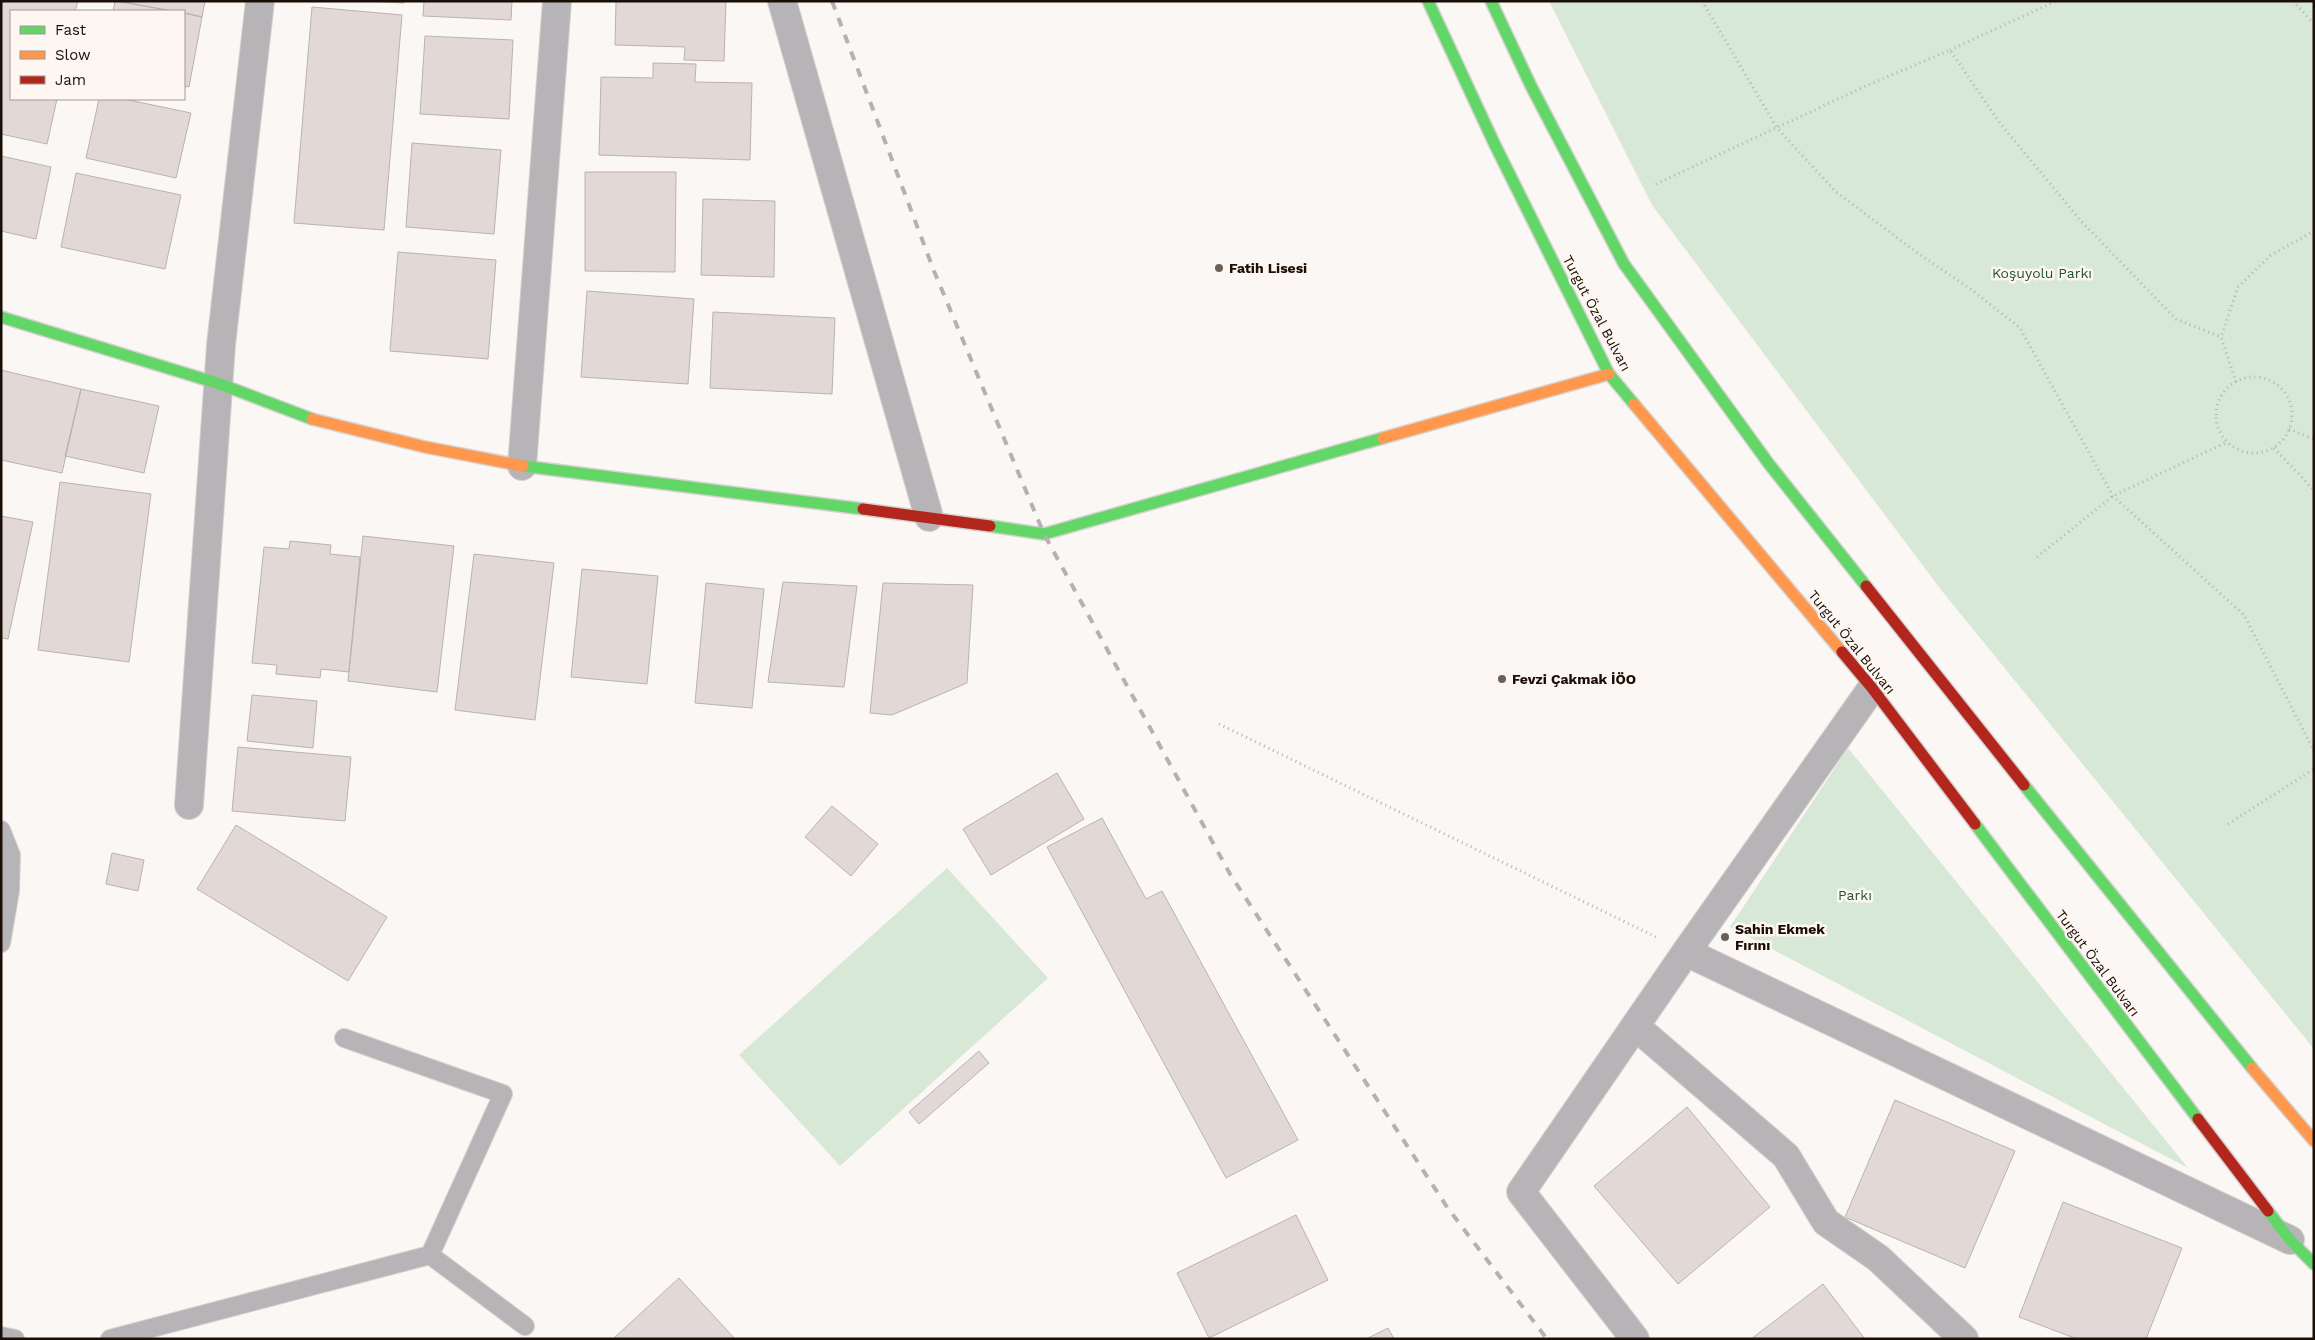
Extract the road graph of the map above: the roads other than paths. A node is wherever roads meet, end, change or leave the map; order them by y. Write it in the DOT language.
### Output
graph roads {
  1 [pos="260,1"];
  2 [pos="557,1"];
  3 [pos="782,1"];
  4 [pos="1428,1"];
  5 [pos="1491,1"];
  6 [pos="1,317"];
  7 [pos="1609,374"];
  8 [pos="220,384"];
  9 [pos="522,466"];
  10 [pos="929,517"];
  11 [pos="1872,688"];
  12 [pos="189,805"];
  13 [pos="1,830"];
  14 [pos="1,943"];
  15 [pos="1686,952"];
  16 [pos="1635,1026"];
  17 [pos="344,1038"];
  18 [pos="2314,1142"];
  19 [pos="2290,1240"];
  20 [pos="430,1255"];
  21 [pos="2314,1264"];
  22 [pos="525,1326"];
  23 [pos="1,1336"];
  24 [pos="15,1339"];
  25 [pos="110,1339"];
  26 [pos="1635,1339"];
  27 [pos="1964,1339"];
  1 -- 8 [label="street"];
  2 -- 9 [label="street"];
  3 -- 10 [label="street"];
  4 -- 7 [label="main road, Turgut Özal Bulvarı"];
  5 -- 18 [label="main road"];
  6 -- 8 [label="main road"];
  7 -- 10 [label="main road"];
  7 -- 11 [label="main road, Turgut Özal Bulvarı"];
  8 -- 9 [label="main road"];
  8 -- 12 [label="street"];
  9 -- 10 [label="main road"];
  11 -- 15 [label="street"];
  11 -- 19 [label="main road, Turgut Özal Bulvarı"];
  13 -- 14 [label="lane"];
  15 -- 16 [label="street"];
  15 -- 19 [label="street"];
  16 -- 26 [label="street"];
  16 -- 27 [label="street"];
  17 -- 20 [label="lane"];
  19 -- 21 [label="main road, Turgut Özal Bulvarı"];
  20 -- 22 [label="lane"];
  20 -- 25 [label="lane"];
  23 -- 24 [label="lane"];
}
